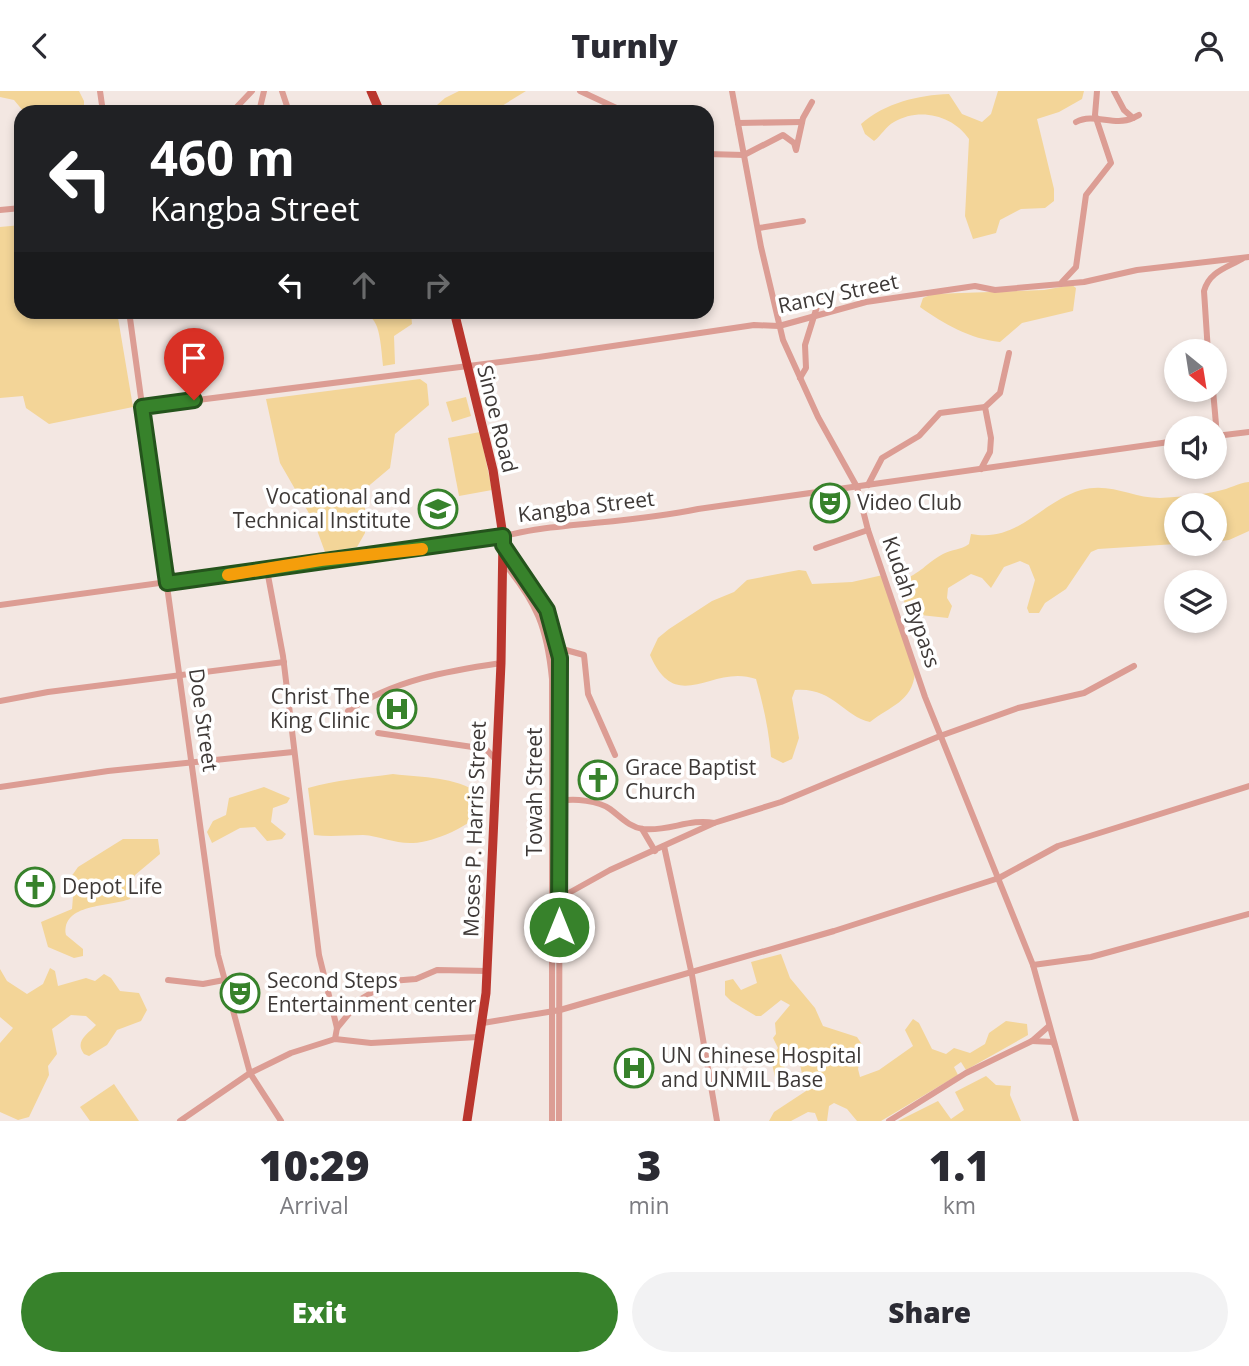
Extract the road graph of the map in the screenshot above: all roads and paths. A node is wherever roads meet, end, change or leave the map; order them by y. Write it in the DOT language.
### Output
graph roads {
  1 [pos="252,91"];
  2 [pos="580,91"];
  3 [pos="732,91"];
  4 [pos="1097,91"];
  5 [pos="1114,91"];
  6 [pos="812,102"];
  7 [pos="239,105"];
  8 [pos="610,105"];
  9 [pos="1097,119"];
  10 [pos="1076,122"];
  11 [pos="738,123"];
  12 [pos="802,123"];
  13 [pos="714,154"];
  14 [pos="744,155"];
  15 [pos="803,221"];
  16 [pos="759,228"];
  17 [pos="1247,257"];
  18 [pos="1062,282"];
  19 [pos="820,297"];
  20 [pos="816,314"];
  21 [pos="130,319"];
  22 [pos="456,319"];
  23 [pos="779,326"];
  24 [pos="1207,339"];
  25 [pos="1009,353"];
  26 [pos="465,364"];
  27 [pos="800,379"];
  28 [pos="142,407"];
  29 [pos="985,407"];
  30 [pos="1249,432"];
  31 [pos="1227,435"];
  32 [pos="1164,443"];
  33 [pos="981,469"];
  34 [pos="868,485"];
  35 [pos="857,487"];
  36 [pos="868,530"];
  37 [pos="503,541"];
  38 [pos="816,548"];
  39 [pos="502,561"];
  40 [pos="267,570"];
  41 [pos="167,583"];
  42 [pos="0,605"];
  43 [pos="562,649"];
  44 [pos="284,662"];
  45 [pos="501,663"];
  46 [pos="1134,666"];
  47 [pos="180,674"];
  48 [pos="0,701"];
  49 [pos="348,711"];
  50 [pos="378,733"];
  51 [pos="940,736"];
  52 [pos="293,752"];
  53 [pos="615,755"];
  54 [pos="495,759"];
  55 [pos="191,763"];
  56 [pos="1249,786"];
  57 [pos="0,787"];
  58 [pos="561,801"];
  59 [pos="714,823"];
  60 [pos="642,829"];
  61 [pos="664,846"];
  62 [pos="655,851"];
  63 [pos="999,878"];
  64 [pos="558,899"];
  65 [pos="1249,913"];
  66 [pos="1032,965"];
  67 [pos="487,971"];
  68 [pos="691,975"];
  69 [pos="168,980"];
  70 [pos="224,980"];
  71 [pos="560,1010"];
  72 [pos="552,1012"];
  73 [pos="483,1023"];
  74 [pos="1049,1026"];
  75 [pos="337,1028"];
  76 [pos="478,1037"];
  77 [pos="335,1039"];
  78 [pos="1031,1041"];
  79 [pos="1059,1054"];
  80 [pos="250,1073"];
  81 [pos="180,1121"];
  82 [pos="281,1121"];
  83 [pos="467,1121"];
  84 [pos="552,1121"];
  85 [pos="559,1121"];
  86 [pos="717,1121"];
  87 [pos="889,1121"];
  88 [pos="1076,1121"];
  1 -- 7 [label="street"];
  2 -- 8 [label="street"];
  3 -- 11 [label="street, Kudah Bypass"];
  4 -- 9 [label="street"];
  5 -- 9 [label="street"];
  6 -- 12 [label="street"];
  9 -- 10 [label="street"];
  9 -- 18 [label="street"];
  11 -- 12 [label="street"];
  11 -- 14 [label="street, Kudah Bypass"];
  12 -- 14 [label="street"];
  13 -- 14 [label="street"];
  14 -- 16 [label="street, Kudah Bypass"];
  15 -- 16 [label="street"];
  16 -- 23 [label="street, Kudah Bypass"];
  17 -- 18 [label="street, Rancy Street"];
  17 -- 24 [label="street"];
  18 -- 20 [label="street, Rancy Street"];
  19 -- 20 [label="street"];
  20 -- 23 [label="street, Rancy Street"];
  20 -- 27 [label="street"];
  21 -- 28 [label="street, Doe Street"];
  22 -- 26 [label="highway, Sinoe Road"];
  23 -- 26 [label="street, Rancy Street"];
  23 -- 27 [label="street, Kudah Bypass"];
  25 -- 29 [label="street"];
  26 -- 28 [label="street, Rancy Street"];
  26 -- 37 [label="highway, Sinoe Road"];
  27 -- 35 [label="street, Kudah Bypass"];
  28 -- 41 [label="street, Doe Street"];
  29 -- 33 [label="street"];
  29 -- 34 [label="street"];
  30 -- 31 [label="street"];
  32 -- 33 [label="street, Kangba Street"];
  33 -- 34 [label="street, Kangba Street"];
  34 -- 35 [label="street, Kangba Street"];
  35 -- 36 [label="street, Kudah Bypass"];
  35 -- 37 [label="street, Kangba Street"];
  36 -- 38 [label="street"];
  36 -- 51 [label="street, Kudah Bypass"];
  37 -- 39 [label="highway, Moses P. Harris Street"];
  37 -- 40 [label="street, Kangba Street"];
  37 -- 58 [label="street, Towah Street"];
  39 -- 45 [label="highway, Moses P. Harris Street"];
  39 -- 72 [label="street, Towah Street"];
  40 -- 41 [label="street, Kangba Street"];
  40 -- 44 [label="street"];
  41 -- 42 [label="street, Kangba Street"];
  41 -- 47 [label="street, Doe Street"];
  43 -- 53 [label="street"];
  44 -- 47 [label="street"];
  44 -- 52 [label="street"];
  45 -- 49 [label="street"];
  45 -- 54 [label="highway, Moses P. Harris Street"];
  46 -- 51 [label="street"];
  47 -- 48 [label="street"];
  47 -- 55 [label="street, Doe Street"];
  50 -- 54 [label="street"];
  51 -- 59 [label="street"];
  51 -- 63 [label="street, Kudah Bypass"];
  52 -- 55 [label="street"];
  52 -- 75 [label="street"];
  54 -- 67 [label="highway, Moses P. Harris Street"];
  55 -- 57 [label="street"];
  55 -- 70 [label="street, Doe Street"];
  56 -- 63 [label="street"];
  58 -- 60 [label="street"];
  58 -- 64 [label="street, Towah Street"];
  59 -- 60 [label="street"];
  59 -- 61 [label="street"];
  60 -- 62 [label="street"];
  61 -- 62 [label="street"];
  61 -- 68 [label="street"];
  62 -- 64 [label="street"];
  63 -- 66 [label="street, Kudah Bypass"];
  63 -- 68 [label="street"];
  64 -- 71 [label="street, Towah Street"];
  65 -- 66 [label="street"];
  66 -- 74 [label="street, Kudah Bypass"];
  67 -- 73 [label="highway, Moses P. Harris Street"];
  67 -- 75 [label="street"];
  68 -- 71 [label="street"];
  68 -- 86 [label="street"];
  69 -- 70 [label="street"];
  70 -- 80 [label="street, Doe Street"];
  71 -- 72 [label="street"];
  71 -- 85 [label="street, Towah Street"];
  72 -- 73 [label="street"];
  72 -- 84 [label="street, Towah Street"];
  73 -- 76 [label="highway, Moses P. Harris Street"];
  74 -- 78 [label="street"];
  74 -- 79 [label="street, Kudah Bypass"];
  75 -- 77 [label="street"];
  76 -- 77 [label="street"];
  76 -- 83 [label="highway, Moses P. Harris Street"];
  77 -- 80 [label="street"];
  78 -- 79 [label="street"];
  78 -- 87 [label="street"];
  79 -- 88 [label="street, Kudah Bypass"];
  80 -- 81 [label="street"];
  80 -- 82 [label="street, Doe Street"];
}
